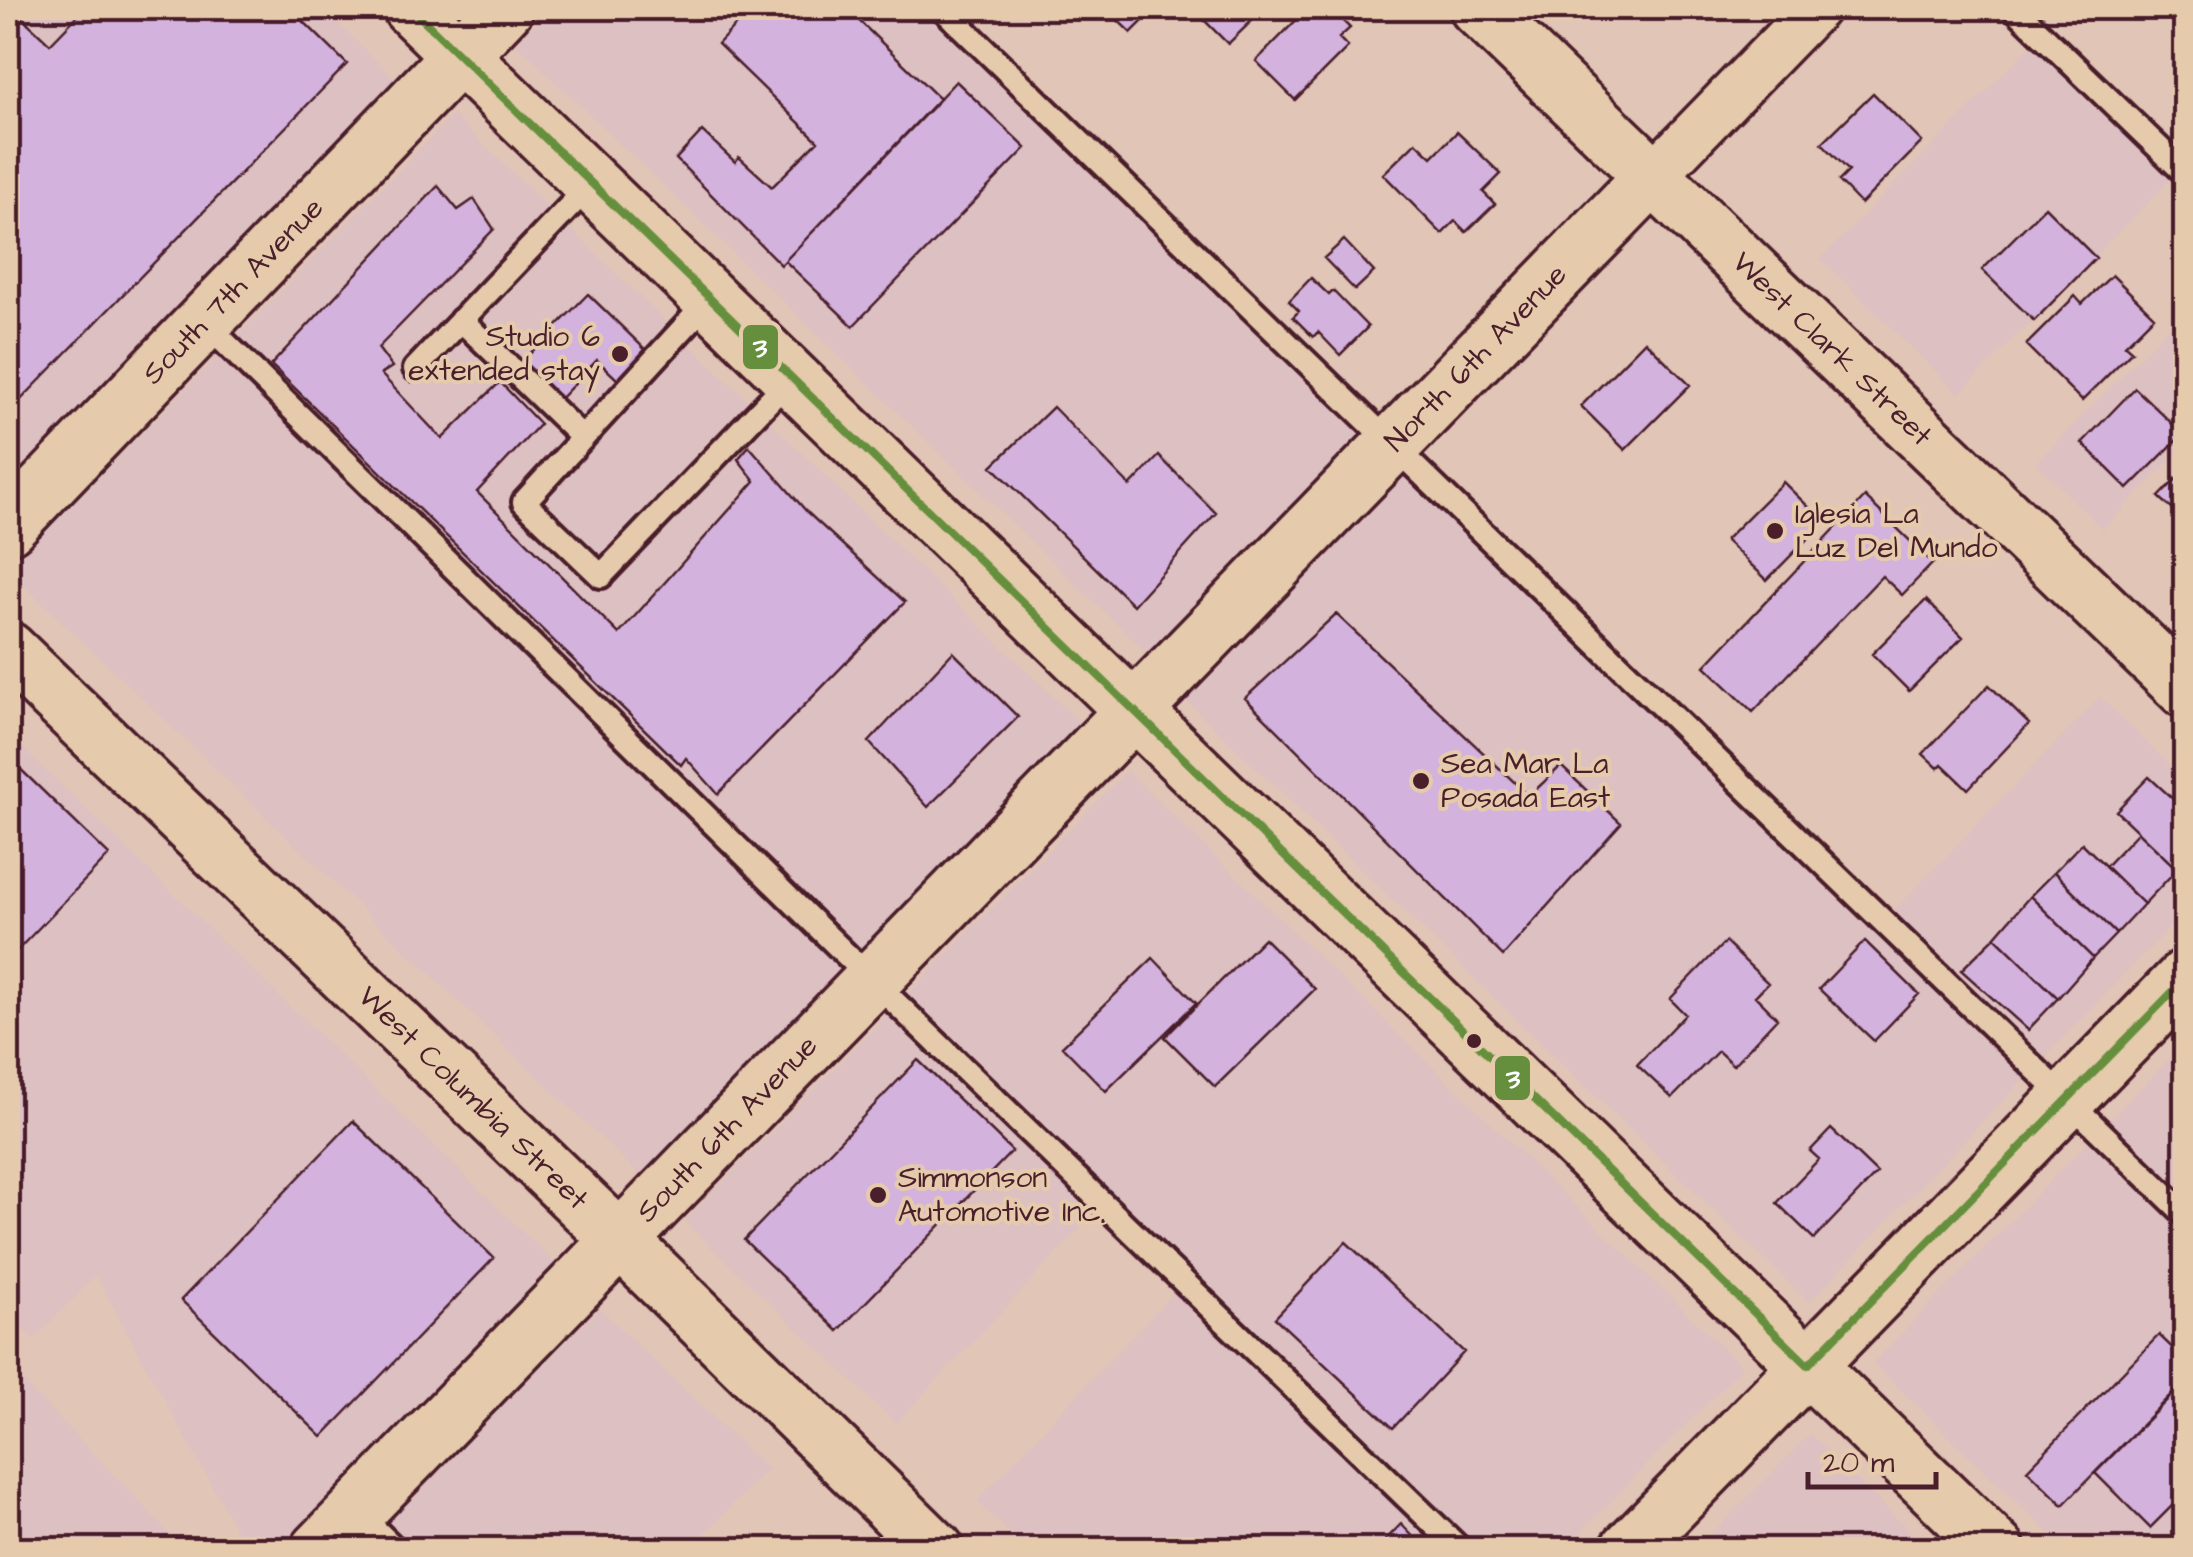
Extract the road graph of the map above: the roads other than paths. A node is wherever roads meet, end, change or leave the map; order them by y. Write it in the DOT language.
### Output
graph roads {
  1 [pos="411,8"];
  2 [pos="505,8"];
  3 [pos="942,8"];
  4 [pos="1478,8"];
  5 [pos="1816,8"];
  6 [pos="2014,8"];
  7 [pos="458,56"];
  8 [pos="2186,174"];
  9 [pos="1653,176"];
  10 [pos="592,183"];
  11 [pos="711,298"];
  12 [pos="461,320"];
  13 [pos="203,322"];
  14 [pos="415,369"];
  15 [pos="792,376"];
  16 [pos="583,438"];
  17 [pos="1393,444"];
  18 [pos="8,526"];
  19 [pos="8,650"];
  20 [pos="2186,690"];
  21 [pos="1136,709"];
  22 [pos="2186,978"];
  23 [pos="872,980"];
  24 [pos="2066,1100"];
  25 [pos="2186,1215"];
  26 [pos="620,1240"];
  27 [pos="1808,1365"];
  28 [pos="356,1511"];
  29 [pos="318,1550"];
  30 [pos="396,1550"];
  31 [pos="936,1550"];
  32 [pos="1461,1550"];
  33 [pos="1628,1550"];
  34 [pos="1997,1550"];
  1 -- 7 [label="street"];
  2 -- 7 [label="street, South 7th Avenue"];
  3 -- 17 [label="lane"];
  4 -- 9 [label="street, West Clark Street"];
  5 -- 9 [label="street, North 6th Avenue"];
  6 -- 8 [label="lane"];
  7 -- 10 [label="street"];
  7 -- 13 [label="street, South 7th Avenue"];
  9 -- 17 [label="street, North 6th Avenue"];
  9 -- 20 [label="street, West Clark Street"];
  10 -- 11 [label="street"];
  10 -- 12 [label="lane"];
  11 -- 15 [label="street"];
  11 -- 16 [label="lane"];
  12 -- 14 [label="lane"];
  12 -- 16 [label="lane"];
  13 -- 18 [label="street, South 7th Avenue"];
  13 -- 23 [label="lane"];
  15 -- 16 [label="lane"];
  15 -- 21 [label="street"];
  17 -- 21 [label="street, North 6th Avenue"];
  17 -- 24 [label="lane"];
  19 -- 26 [label="street, West Columbia Street"];
  21 -- 23 [label="street, South 6th Avenue"];
  21 -- 27 [label="street"];
  22 -- 24 [label="street"];
  23 -- 26 [label="street, South 6th Avenue"];
  23 -- 32 [label="lane"];
  24 -- 25 [label="lane"];
  24 -- 27 [label="street"];
  26 -- 28 [label="street, South 6th Avenue"];
  26 -- 31 [label="street, West Columbia Street"];
  27 -- 33 [label="street"];
  27 -- 34 [label="street"];
  28 -- 29 [label="street, South 6th Avenue"];
  28 -- 30 [label="lane"];
}
